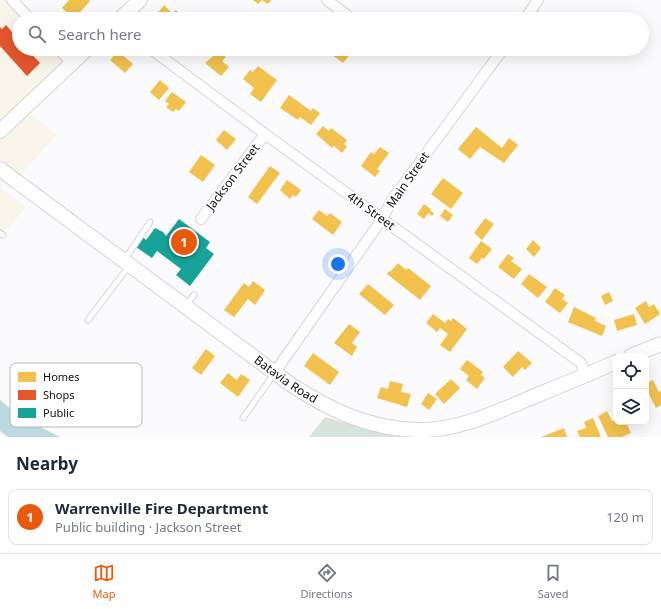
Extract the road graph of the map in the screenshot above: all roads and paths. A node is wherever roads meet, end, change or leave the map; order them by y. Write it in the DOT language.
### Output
graph roads {
  1 [pos="12,0"];
  2 [pos="140,0"];
  3 [pos="327,0"];
  4 [pos="538,0"];
  5 [pos="23,12"];
  6 [pos="127,12"];
  7 [pos="343,12"];
  8 [pos="529,12"];
  9 [pos="66,56"];
  10 [pos="80,56"];
  11 [pos="160,56"];
  12 [pos="498,56"];
  13 [pos="72,63"];
  14 [pos="0,132"];
  15 [pos="265,134"];
  16 [pos="0,169"];
  17 [pos="201,219"];
  18 [pos="382,219"];
  19 [pos="150,222"];
  20 [pos="126,262"];
  21 [pos="88,320"];
  22 [pos="661,344"];
  23 [pos="638,353"];
  24 [pos="613,363"];
  25 [pos="276,372"];
  26 [pos="585,375"];
  27 [pos="243,418"];
  1 -- 5 [label="street"];
  2 -- 6 [label="main road"];
  3 -- 7 [label="street"];
  4 -- 8 [label="street"];
  9 -- 13 [label="street"];
  10 -- 13 [label="main road"];
  11 -- 15 [label="street, 4th Street"];
  12 -- 18 [label="street, Main Street"];
  13 -- 14 [label="main road"];
  15 -- 17 [label="street, Jackson Street"];
  15 -- 18 [label="street, 4th Street"];
  16 -- 20 [label="main road, Batavia Road"];
  18 -- 25 [label="street, Main Street"];
  18 -- 26 [label="street, 4th Street"];
  19 -- 20 [label="lane"];
  20 -- 21 [label="lane"];
  20 -- 25 [label="main road, Batavia Road"];
  22 -- 23 [label="main road"];
  24 -- 26 [label="main road, Batavia Road"];
  25 -- 26 [label="main road, Batavia Road"];
  25 -- 27 [label="lane"];
}
